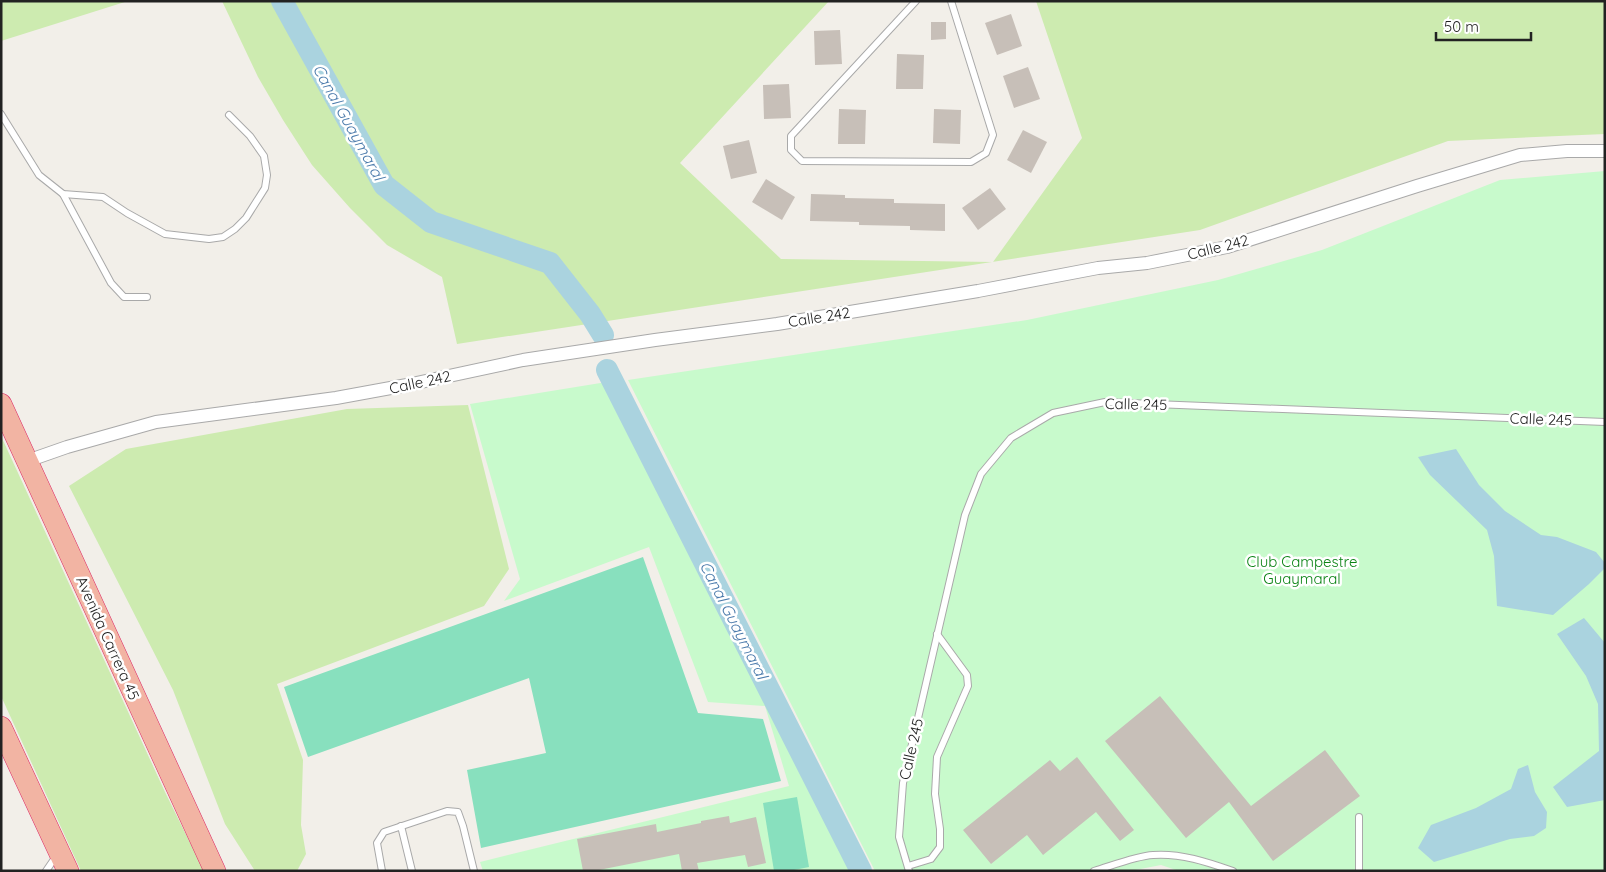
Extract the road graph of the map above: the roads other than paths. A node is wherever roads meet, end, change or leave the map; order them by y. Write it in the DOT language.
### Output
graph roads {
  1 [pos="916,1"];
  2 [pos="951,1"];
  3 [pos="1,114"];
  4 [pos="229,115"];
  5 [pos="1605,151"];
  6 [pos="63,194"];
  7 [pos="148,297"];
  8 [pos="1,404"];
  9 [pos="1605,422"];
  10 [pos="27,461"];
  11 [pos="937,634"];
  12 [pos="1,727"];
  13 [pos="1359,817"];
  14 [pos="401,826"];
  15 [pos="63,861"];
  16 [pos="908,868"];
  17 [pos="46,871"];
  18 [pos="215,871"];
  19 [pos="382,871"];
  20 [pos="412,871"];
  21 [pos="474,871"];
  22 [pos="1094,871"];
  23 [pos="1232,871"];
  24 [pos="1359,871"];
  1 -- 2 [label="lane"];
  3 -- 6 [label="lane"];
  4 -- 6 [label="lane"];
  5 -- 10 [label="street, Calle 242"];
  6 -- 7 [label="lane"];
  8 -- 10 [label="highway, Avenida Carrera 45"];
  9 -- 11 [label="lane, Calle 245"];
  10 -- 18 [label="highway, Avenida Carrera 45"];
  11 -- 16 [label="lane, Calle 245"];
  11 -- 16 [label="lane"];
  12 -- 15 [label="highway"];
  13 -- 24 [label="lane"];
  14 -- 19 [label="lane"];
  14 -- 20 [label="lane"];
  14 -- 21 [label="lane"];
  15 -- 17 [label="lane"];
  22 -- 23 [label="lane"];
}
